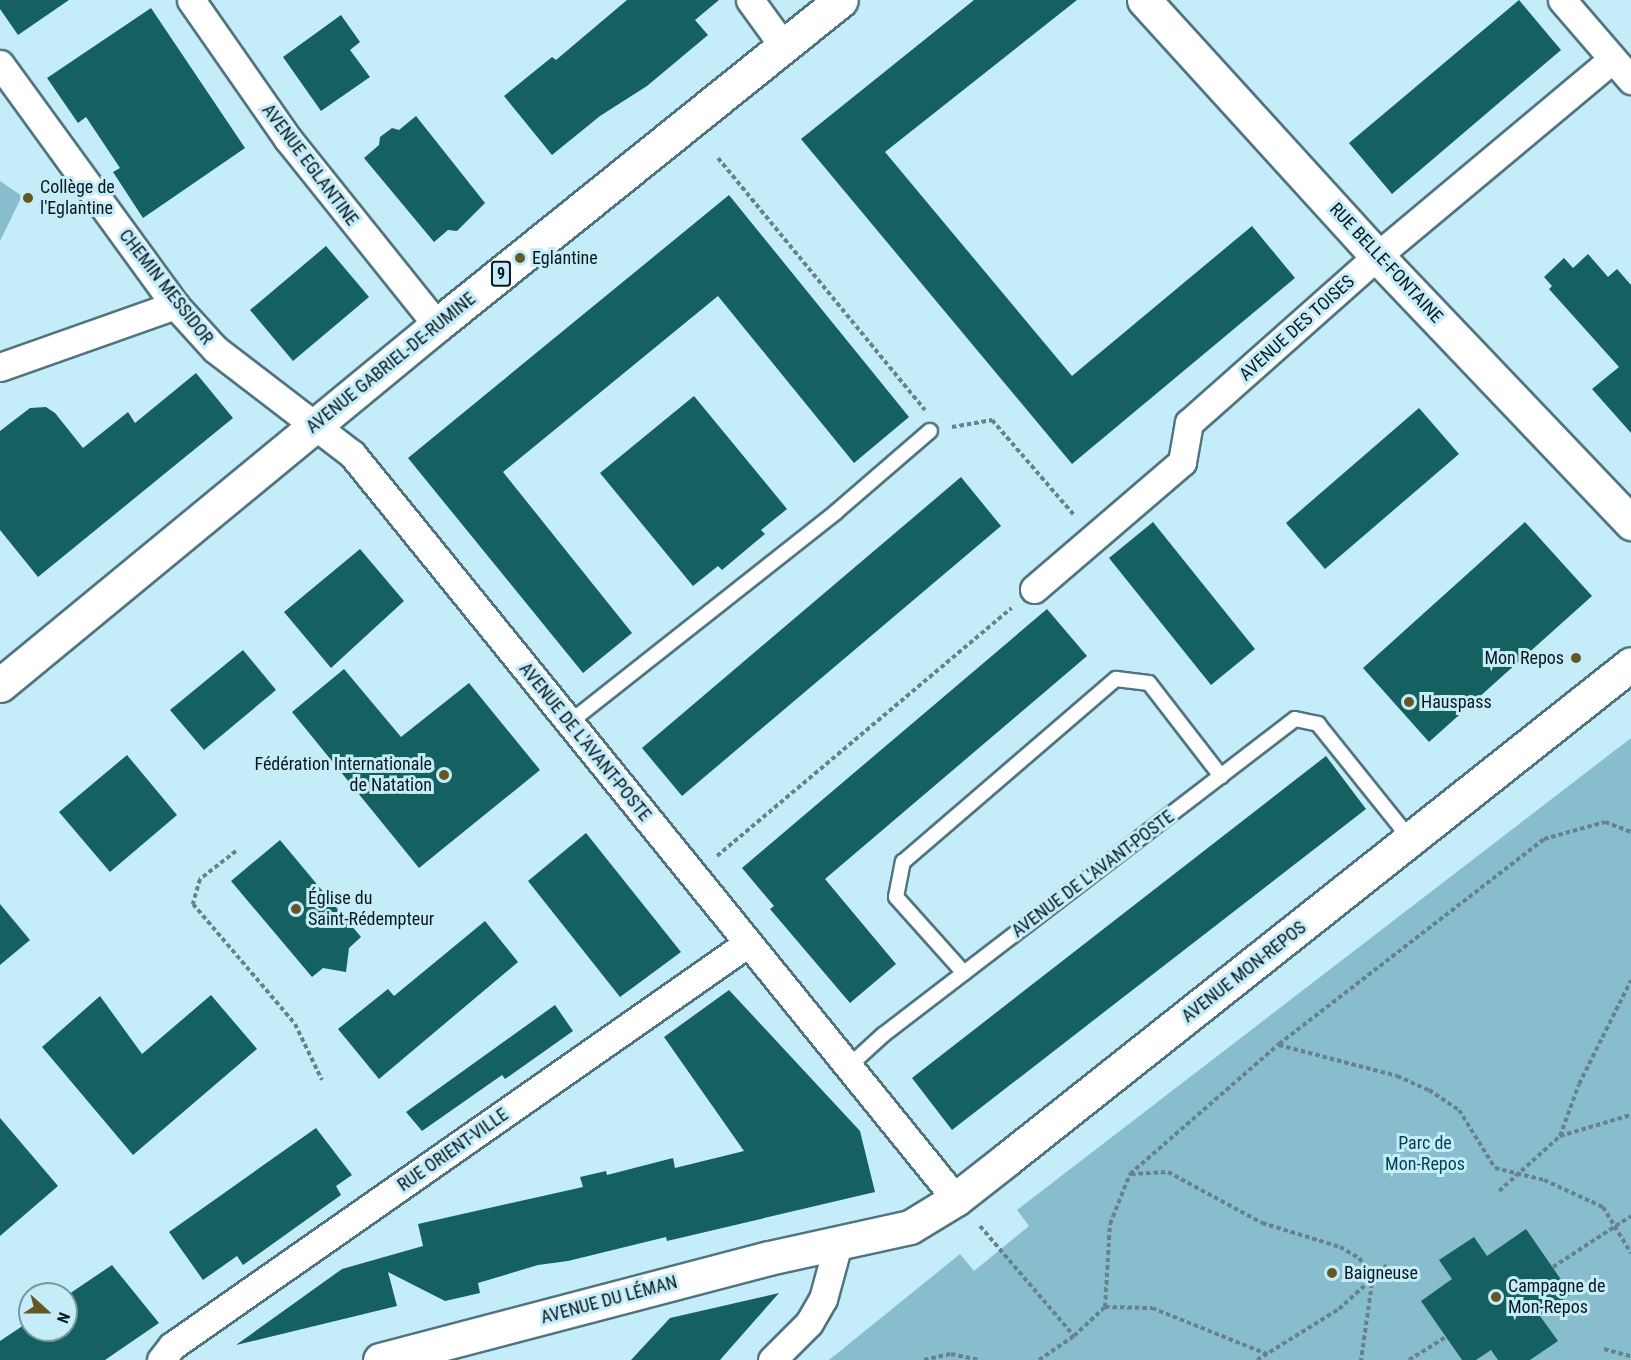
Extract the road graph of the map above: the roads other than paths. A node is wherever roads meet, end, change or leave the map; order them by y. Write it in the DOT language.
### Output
graph roads {
  1 [pos="191,0"];
  2 [pos="750,0"];
  3 [pos="841,0"];
  4 [pos="1144,0"];
  5 [pos="1562,0"];
  6 [pos="784,47"];
  7 [pos="1611,60"];
  8 [pos="0,64"];
  9 [pos="1631,80"];
  10 [pos="1377,256"];
  11 [pos="175,305"];
  12 [pos="437,325"];
  13 [pos="0,367"];
  14 [pos="314,427"];
  15 [pos="930,431"];
  16 [pos="1631,523"];
  17 [pos="1034,589"];
  18 [pos="1631,664"];
  19 [pos="0,685"];
  20 [pos="569,723"];
  21 [pos="1221,776"];
  22 [pos="1411,840"];
  23 [pos="748,943"];
  24 [pos="964,973"];
  25 [pos="849,1066"];
  26 [pos="956,1199"];
  27 [pos="838,1244"];
  28 [pos="161,1360"];
  29 [pos="380,1360"];
  30 [pos="772,1360"];
  1 -- 12 [label="street, AVENUE EGLANTINE"];
  2 -- 6 [label="street"];
  3 -- 6 [label="main road, AVENUE GABRIEL-DE-RUMINE / 9"];
  4 -- 10 [label="main road, RUE BELLE-FONTAINE"];
  5 -- 7 [label="street"];
  6 -- 12 [label="main road, AVENUE GABRIEL-DE-RUMINE / 9"];
  7 -- 9 [label="street"];
  7 -- 10 [label="street, AVENUE DES TOISES"];
  8 -- 11 [label="street, CHEMIN MESSIDOR"];
  10 -- 16 [label="main road, RUE BELLE-FONTAINE"];
  10 -- 17 [label="street, AVENUE DES TOISES"];
  11 -- 13 [label="street"];
  11 -- 14 [label="street, CHEMIN MESSIDOR"];
  12 -- 14 [label="main road, AVENUE GABRIEL-DE-RUMINE / 9"];
  14 -- 19 [label="main road, AVENUE GABRIEL-DE-RUMINE / 9"];
  14 -- 20 [label="street, AVENUE DE L'AVANT-POSTE"];
  15 -- 20 [label="lane"];
  18 -- 22 [label="main road, AVENUE MON-REPOS"];
  20 -- 23 [label="street, AVENUE DE L'AVANT-POSTE"];
  21 -- 22 [label="lane, AVENUE DE L'AVANT-POSTE"];
  21 -- 24 [label="lane, AVENUE DE L'AVANT-POSTE"];
  21 -- 24 [label="lane"];
  22 -- 26 [label="main road, AVENUE MON-REPOS"];
  23 -- 25 [label="street, AVENUE DE L'AVANT-POSTE"];
  23 -- 28 [label="street, RUE ORIENT-VILLE"];
  24 -- 25 [label="lane, AVENUE DE L'AVANT-POSTE"];
  25 -- 26 [label="street, AVENUE DE L'AVANT-POSTE"];
  26 -- 27 [label="main road, AVENUE MON-REPOS"];
  27 -- 29 [label="main road, AVENUE DU LÉMAN"];
  27 -- 30 [label="street"];
}
